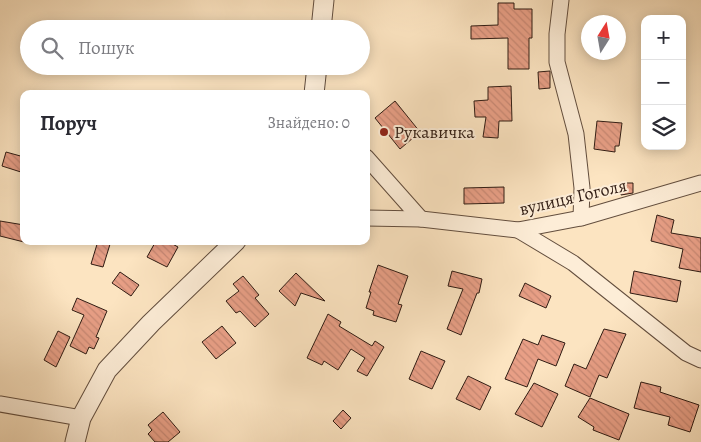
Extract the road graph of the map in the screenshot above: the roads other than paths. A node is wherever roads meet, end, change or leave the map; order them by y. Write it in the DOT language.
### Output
graph roads {
  1 [pos="324,0"];
  2 [pos="561,0"];
  3 [pos="322,20"];
  4 [pos="316,75"];
  5 [pos="314,90"];
  6 [pos="370,162"];
  7 [pos="701,183"];
  8 [pos="370,218"];
  9 [pos="581,218"];
  10 [pos="421,219"];
  11 [pos="518,230"];
  12 [pos="232,245"];
  13 [pos="701,360"];
  14 [pos="0,404"];
  15 [pos="81,418"];
  16 [pos="75,442"];
  1 -- 3 [label="street"];
  2 -- 9 [label="street"];
  4 -- 5 [label="street"];
  6 -- 10 [label="street"];
  7 -- 9 [label="street, вулиця Гоголя"];
  8 -- 10 [label="street, вулиця Гоголя"];
  9 -- 11 [label="street, вулиця Гоголя"];
  10 -- 11 [label="street, вулиця Гоголя"];
  11 -- 13 [label="street"];
  12 -- 15 [label="street"];
  14 -- 15 [label="street"];
  15 -- 16 [label="street"];
}
